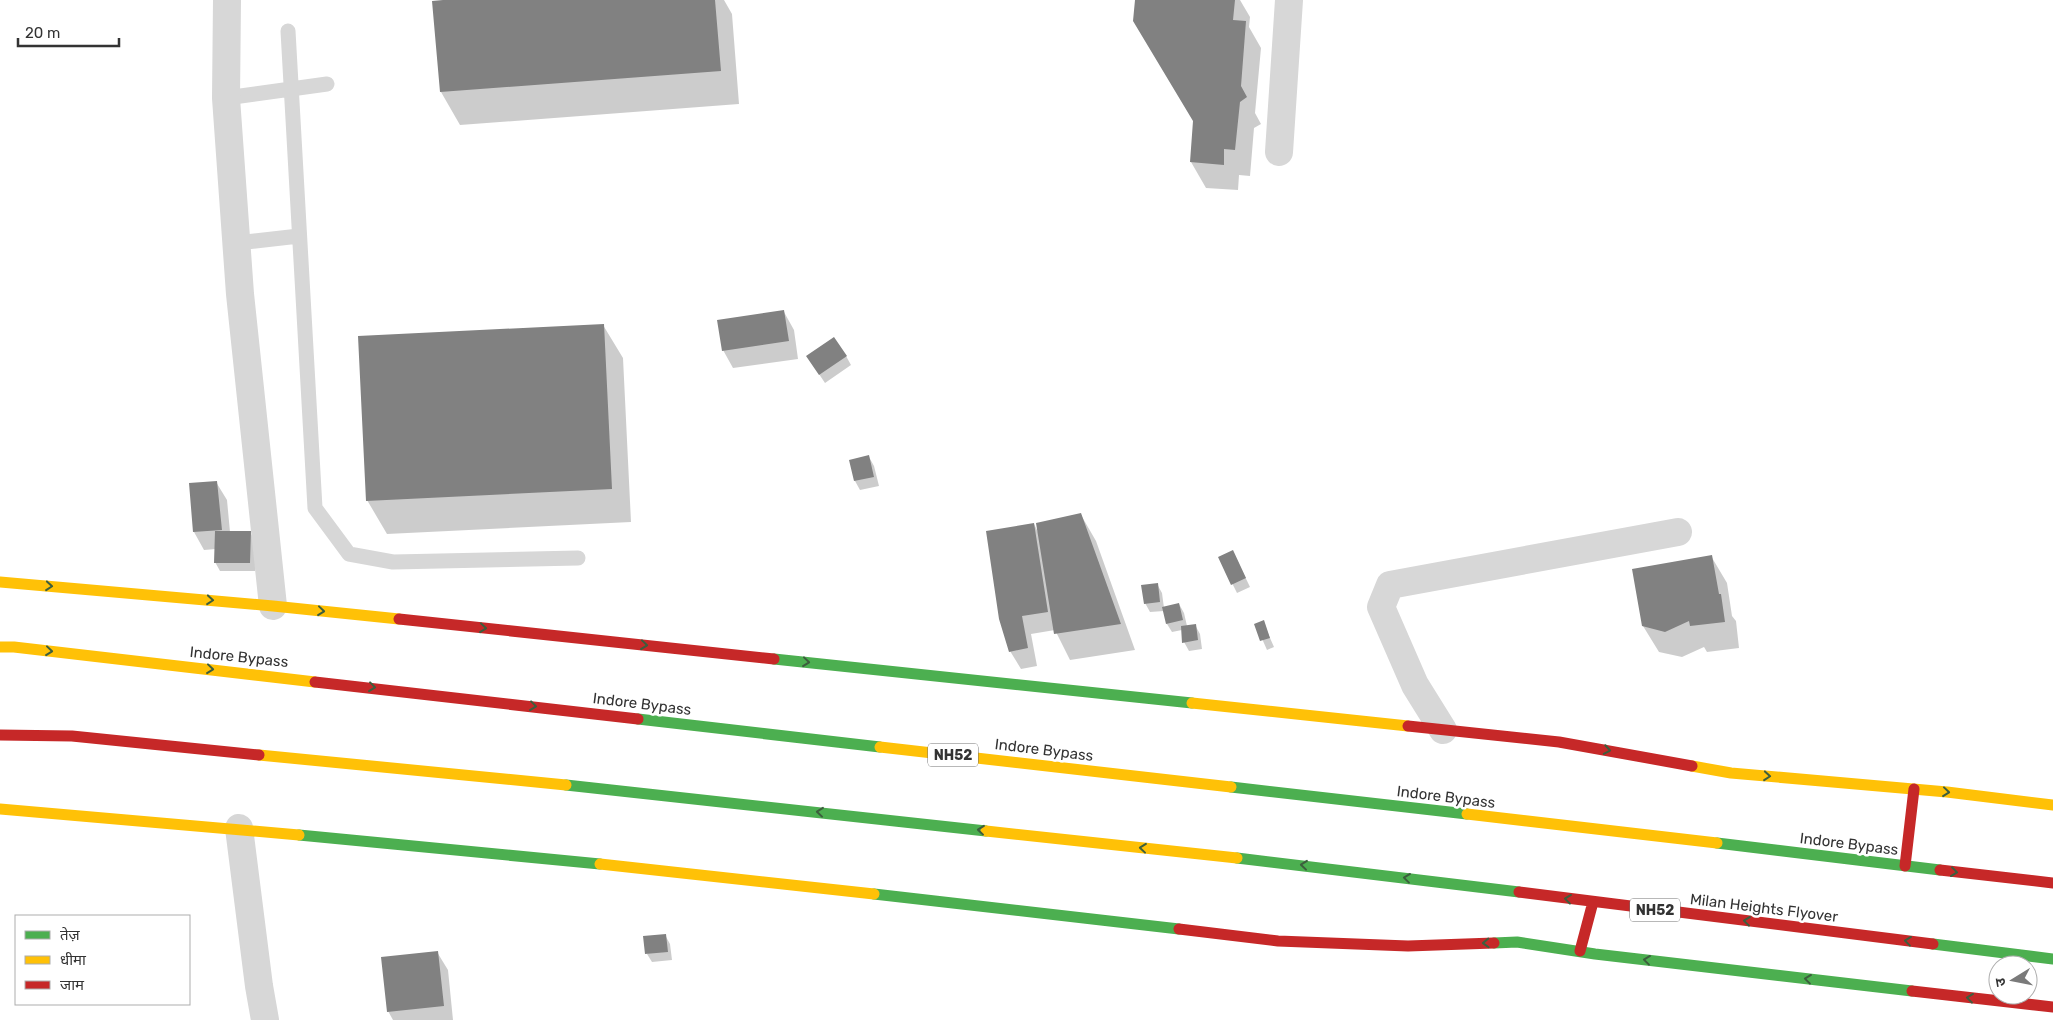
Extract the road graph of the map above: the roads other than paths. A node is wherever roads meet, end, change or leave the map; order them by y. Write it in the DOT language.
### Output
graph roads {
  1 [pos="227,0"];
  2 [pos="1289,0"];
  3 [pos="288,31"];
  4 [pos="328,84"];
  5 [pos="291,88"];
  6 [pos="226,98"];
  7 [pos="1279,152"];
  8 [pos="300,236"];
  9 [pos="237,243"];
  10 [pos="1678,532"];
  11 [pos="578,558"];
  12 [pos="0,582"];
  13 [pos="273,606"];
  14 [pos="0,647"];
  15 [pos="1443,730"];
  16 [pos="0,734"];
  17 [pos="1914,789"];
  18 [pos="2053,805"];
  19 [pos="0,809"];
  20 [pos="239,828"];
  21 [pos="1905,866"];
  22 [pos="2053,883"];
  23 [pos="1593,902"];
  24 [pos="1580,951"];
  25 [pos="2053,959"];
  26 [pos="2053,1008"];
  27 [pos="266,1020"];
  1 -- 6 [label="street"];
  2 -- 7 [label="street"];
  3 -- 5 [label="lane"];
  4 -- 5 [label="lane"];
  5 -- 6 [label="lane"];
  5 -- 8 [label="lane"];
  6 -- 9 [label="street"];
  8 -- 9 [label="lane"];
  8 -- 11 [label="lane"];
  9 -- 13 [label="street"];
  10 -- 15 [label="street"];
  12 -- 13 [label="main road, one-way"];
  13 -- 15 [label="main road, one-way"];
  14 -- 21 [label="main road, Indore Bypass / NH52, one-way"];
  15 -- 17 [label="main road, one-way"];
  23 -- 16 [label="main road, Milan Heights Flyover / NH52, one-way"];
  17 -- 18 [label="main road, one-way"];
  17 -- 21 [label="main road"];
  19 -- 20 [label="main road"];
  24 -- 20 [label="main road, one-way"];
  20 -- 27 [label="street"];
  21 -- 22 [label="main road, NH52, one-way"];
  23 -- 24 [label="main road"];
  25 -- 23 [label="main road, Milan Heights Flyover / NH52, one-way"];
  26 -- 24 [label="main road, one-way"];
}
